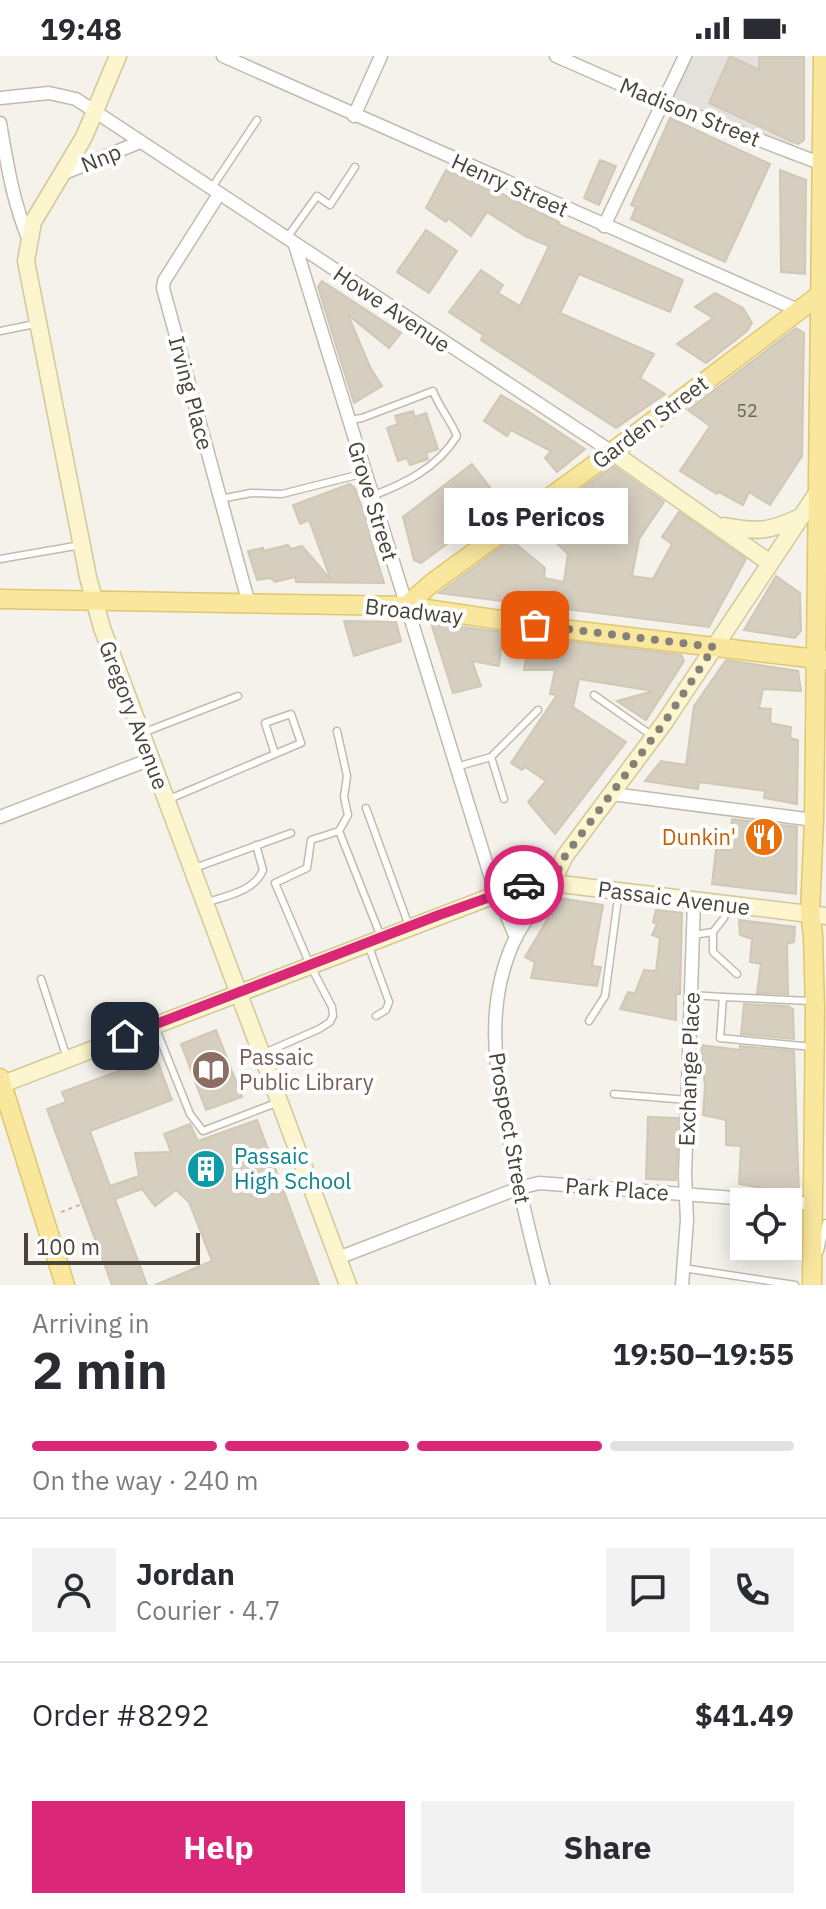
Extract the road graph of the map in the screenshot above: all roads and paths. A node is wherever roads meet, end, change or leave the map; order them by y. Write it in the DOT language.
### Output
graph roads {
  1 [pos="118,56"];
  2 [pos="223,56"];
  3 [pos="381,56"];
  4 [pos="556,56"];
  5 [pos="685,56"];
  6 [pos="823,56"];
  7 [pos="0,98"];
  8 [pos="663,103"];
  9 [pos="96,113"];
  10 [pos="354,116"];
  11 [pos="257,120"];
  12 [pos="0,123"];
  13 [pos="140,142"];
  14 [pos="824,164"];
  15 [pos="355,167"];
  16 [pos="62,174"];
  17 [pos="6,190"];
  18 [pos="215,192"];
  19 [pos="604,226"];
  20 [pos="29,240"];
  21 [pos="291,242"];
  22 [pos="822,295"];
  23 [pos="798,310"];
  24 [pos="39,324"];
  25 [pos="0,331"];
  26 [pos="349,420"];
  27 [pos="822,436"];
  28 [pos="612,452"];
  29 [pos="365,473"];
  30 [pos="822,487"];
  31 [pos="372,496"];
  32 [pos="220,499"];
  33 [pos="800,517"];
  34 [pos="719,525"];
  35 [pos="81,545"];
  36 [pos="0,559"];
  37 [pos="770,563"];
  38 [pos="0,599"];
  39 [pos="94,599"];
  40 [pos="249,604"];
  41 [pos="406,606"];
  42 [pos="714,647"];
  43 [pos="821,660"];
  44 [pos="594,695"];
  45 [pos="238,696"];
  46 [pos="821,702"];
  47 [pos="538,710"];
  48 [pos="337,731"];
  49 [pos="141,734"];
  50 [pos="654,737"];
  51 [pos="275,754"];
  52 [pos="491,757"];
  53 [pos="151,759"];
  54 [pos="456,767"];
  55 [pos="612,794"];
  56 [pos="504,799"];
  57 [pos="167,800"];
  58 [pos="366,808"];
  59 [pos="0,817"];
  60 [pos="814,820"];
  61 [pos="339,831"];
  62 [pos="291,833"];
  63 [pos="256,845"];
  64 [pos="192,869"];
  65 [pos="819,869"];
  66 [pos="552,883"];
  67 [pos="619,891"];
  68 [pos="498,893"];
  69 [pos="694,901"];
  70 [pos="205,903"];
  71 [pos="728,904"];
  72 [pos="818,914"];
  73 [pos="409,926"];
  74 [pos="713,932"];
  75 [pos="693,935"];
  76 [pos="516,938"];
  77 [pos="374,940"];
  78 [pos="820,956"];
  79 [pos="310,965"];
  80 [pos="737,974"];
  81 [pos="41,979"];
  82 [pos="239,992"];
  83 [pos="691,995"];
  84 [pos="723,997"];
  85 [pos="814,1001"];
  86 [pos="376,1016"];
  87 [pos="589,1021"];
  88 [pos="154,1025"];
  89 [pos="815,1048"];
  90 [pos="262,1054"];
  91 [pos="67,1058"];
  92 [pos="1,1082"];
  93 [pos="614,1094"];
  94 [pos="688,1100"];
  95 [pos="280,1101"];
  96 [pos="519,1188"];
  97 [pos="687,1194"];
  98 [pos="82,1204"];
  99 [pos="814,1204"];
  100 [pos="61,1212"];
  101 [pos="826,1223"];
  102 [pos="338,1258"];
  103 [pos="683,1268"];
  104 [pos="790,1284"];
  105 [pos="65,1285"];
  106 [pos="348,1285"];
  107 [pos="543,1285"];
  108 [pos="682,1285"];
  109 [pos="812,1285"];
  1 -- 9 [label="street"];
  2 -- 10 [label="street, Henry Street"];
  3 -- 10 [label="street"];
  4 -- 8 [label="street, Madison Street"];
  5 -- 8 [label="street"];
  6 -- 14 [label="main road"];
  7 -- 9 [label="street, Howe Avenue"];
  8 -- 14 [label="street, Madison Street"];
  8 -- 19 [label="street"];
  9 -- 13 [label="street, Howe Avenue"];
  9 -- 16 [label="street"];
  10 -- 19 [label="street, Henry Street"];
  11 -- 18 [label="lane"];
  12 -- 17 [label="street, Gregory Avenue"];
  13 -- 16 [label="street, Nnp"];
  13 -- 18 [label="street, Howe Avenue"];
  14 -- 22 [label="main road"];
  15 -- 21 [label="lane"];
  16 -- 20 [label="street"];
  17 -- 20 [label="street, Gregory Avenue"];
  18 -- 21 [label="street, Howe Avenue"];
  18 -- 32 [label="street, Irving Place"];
  19 -- 23 [label="street, Henry Street"];
  20 -- 24 [label="street, Gregory Avenue"];
  21 -- 26 [label="street, Grove Street"];
  21 -- 28 [label="street, Howe Avenue"];
  22 -- 23 [label="main road, Garden Street"];
  22 -- 27 [label="main road"];
  23 -- 28 [label="main road, Garden Street"];
  24 -- 25 [label="lane"];
  24 -- 35 [label="street, Gregory Avenue"];
  26 -- 29 [label="street, Grove Street"];
  26 -- 31 [label="lane"];
  27 -- 30 [label="main road"];
  28 -- 34 [label="street, Howe Avenue"];
  28 -- 41 [label="main road, Garden Street"];
  29 -- 31 [label="street, Grove Street"];
  29 -- 32 [label="lane"];
  30 -- 33 [label="street, Prospect Street"];
  30 -- 43 [label="main road"];
  31 -- 41 [label="street, Grove Street"];
  32 -- 40 [label="street, Irving Place"];
  33 -- 34 [label="street"];
  33 -- 37 [label="street, Prospect Street"];
  34 -- 37 [label="street, Howe Avenue"];
  35 -- 36 [label="lane"];
  35 -- 39 [label="street, Gregory Avenue"];
  37 -- 42 [label="street, Prospect Street"];
  38 -- 39 [label="main road, Broadway"];
  39 -- 40 [label="main road, Broadway"];
  39 -- 49 [label="street, Gregory Avenue"];
  40 -- 41 [label="main road, Broadway"];
  41 -- 42 [label="main road, Broadway"];
  41 -- 54 [label="street, Grove Street"];
  42 -- 43 [label="main road, Broadway"];
  42 -- 50 [label="street, Prospect Street"];
  43 -- 46 [label="main road"];
  44 -- 50 [label="lane"];
  45 -- 49 [label="lane"];
  46 -- 60 [label="main road"];
  47 -- 52 [label="lane"];
  48 -- 61 [label="lane"];
  49 -- 53 [label="street, Gregory Avenue"];
  50 -- 55 [label="street, Prospect Street"];
  51 -- 51 [label="lane"];
  51 -- 57 [label="lane"];
  52 -- 54 [label="lane"];
  52 -- 56 [label="lane"];
  53 -- 57 [label="street, Gregory Avenue"];
  53 -- 59 [label="street"];
  54 -- 68 [label="street, Grove Street"];
  55 -- 60 [label="street"];
  55 -- 66 [label="street, Prospect Street"];
  57 -- 64 [label="street, Gregory Avenue"];
  58 -- 73 [label="lane"];
  60 -- 65 [label="main road"];
  61 -- 77 [label="lane"];
  61 -- 79 [label="lane"];
  62 -- 63 [label="lane"];
  63 -- 64 [label="lane"];
  63 -- 70 [label="lane"];
  64 -- 70 [label="street, Gregory Avenue"];
  65 -- 72 [label="main road"];
  66 -- 67 [label="street, Passaic Avenue"];
  66 -- 68 [label="street, Passaic Avenue"];
  66 -- 76 [label="street, Prospect Street"];
  67 -- 69 [label="street, Passaic Avenue"];
  67 -- 87 [label="lane"];
  68 -- 73 [label="street, Passaic Avenue"];
  68 -- 76 [label="street, Grove Street"];
  69 -- 71 [label="street, Passaic Avenue"];
  69 -- 75 [label="street, Exchange Place"];
  70 -- 82 [label="street, Gregory Avenue"];
  71 -- 72 [label="street, Passaic Avenue"];
  71 -- 74 [label="lane"];
  72 -- 78 [label="main road"];
  73 -- 77 [label="street, Passaic Avenue"];
  74 -- 75 [label="lane"];
  74 -- 80 [label="lane"];
  75 -- 83 [label="street, Exchange Place"];
  76 -- 96 [label="street, Prospect Street"];
  77 -- 79 [label="street, Passaic Avenue"];
  77 -- 86 [label="lane"];
  78 -- 85 [label="main road"];
  79 -- 82 [label="street, Passaic Avenue"];
  79 -- 90 [label="lane"];
  81 -- 91 [label="lane"];
  82 -- 88 [label="street, Passaic Avenue"];
  82 -- 90 [label="street, Gregory Avenue"];
  83 -- 84 [label="lane"];
  83 -- 94 [label="street, Exchange Place"];
  84 -- 85 [label="lane"];
  84 -- 89 [label="lane"];
  85 -- 89 [label="main road"];
  88 -- 91 [label="street, Passaic Avenue"];
  88 -- 95 [label="lane"];
  89 -- 99 [label="main road"];
  90 -- 95 [label="street, Gregory Avenue"];
  91 -- 92 [label="street, Passaic Avenue"];
  92 -- 105 [label="main road"];
  93 -- 94 [label="lane"];
  94 -- 97 [label="street, Exchange Place"];
  95 -- 102 [label="street, Gregory Avenue"];
  96 -- 97 [label="street, Park Place"];
  96 -- 102 [label="street, Park Place"];
  96 -- 107 [label="street, Prospect Street"];
  97 -- 99 [label="street, Park Place"];
  97 -- 103 [label="street, Exchange Place"];
  98 -- 100 [label="path"];
  99 -- 109 [label="main road"];
  101 -- 109 [label="lane"];
  102 -- 106 [label="street, Gregory Avenue"];
  103 -- 104 [label="lane"];
  103 -- 108 [label="street, Exchange Place"];
}
